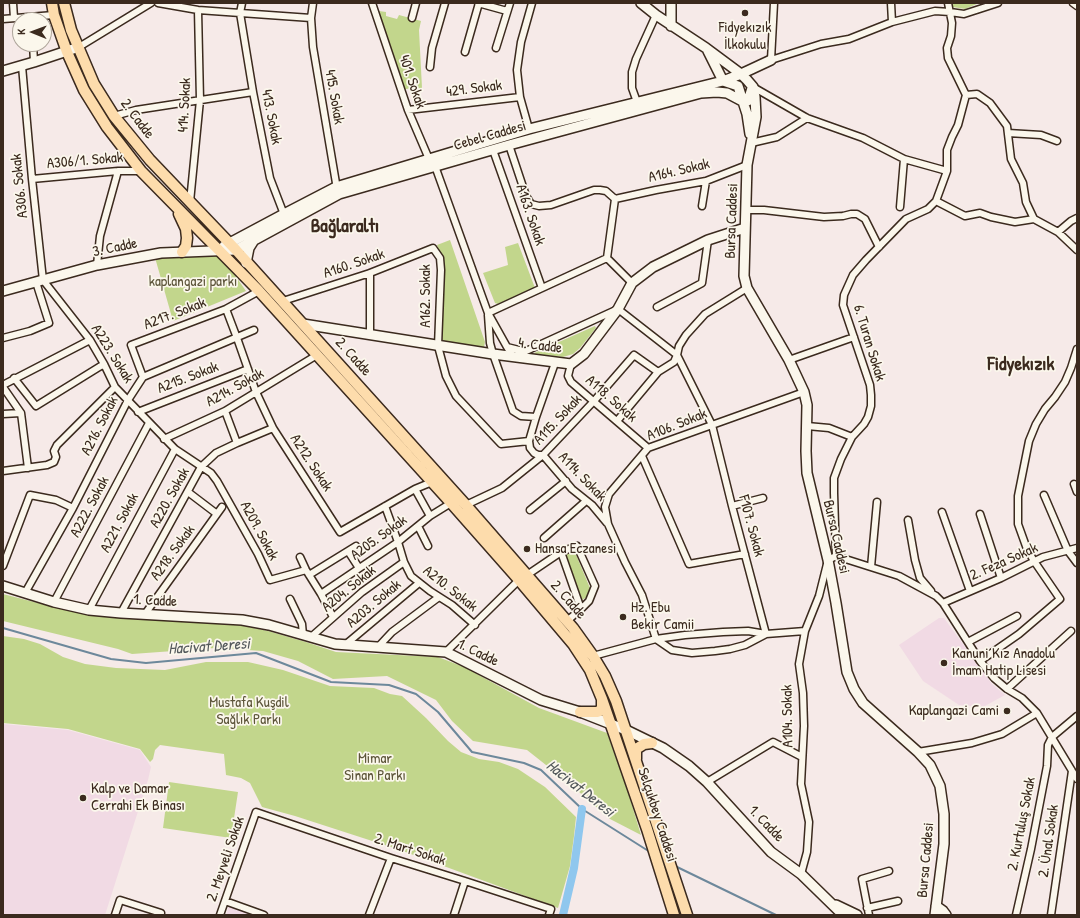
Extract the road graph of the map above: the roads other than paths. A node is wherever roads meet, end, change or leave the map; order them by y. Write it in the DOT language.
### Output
graph roads {
  1 [pos="52,3"];
  2 [pos="64,3"];
  3 [pos="151,3"];
  4 [pos="158,3"];
  5 [pos="242,3"];
  6 [pos="313,3"];
  7 [pos="372,3"];
  8 [pos="416,3"];
  9 [pos="445,3"];
  10 [pos="478,3"];
  11 [pos="510,3"];
  12 [pos="532,3"];
  13 [pos="641,3"];
  14 [pos="671,3"];
  15 [pos="774,3"];
  16 [pos="891,3"];
  17 [pos="948,3"];
  18 [pos="998,3"];
  19 [pos="1073,3"];
  20 [pos="490,5"];
  21 [pos="1077,6"];
  22 [pos="198,10"];
  23 [pos="507,11"];
  24 [pos="950,12"];
  25 [pos="240,13"];
  26 [pos="54,15"];
  27 [pos="656,15"];
  28 [pos="311,18"];
  29 [pos="412,18"];
  30 [pos="892,22"];
  31 [pos="671,26"];
  32 [pos="79,47"];
  33 [pos="496,48"];
  34 [pos="706,48"];
  35 [pos="33,52"];
  36 [pos="67,52"];
  37 [pos="465,52"];
  38 [pos="771,60"];
  39 [pos="34,62"];
  40 [pos="22,66"];
  41 [pos="430,67"];
  42 [pos="3,71"];
  43 [pos="741,74"];
  44 [pos="723,81"];
  45 [pos="753,87"];
  46 [pos="253,92"];
  47 [pos="966,95"];
  48 [pos="520,97"];
  49 [pos="200,100"];
  50 [pos="637,102"];
  51 [pos="744,102"];
  52 [pos="408,110"];
  53 [pos="114,116"];
  54 [pos="807,118"];
  55 [pos="529,129"];
  56 [pos="1008,133"];
  57 [pos="499,138"];
  58 [pos="1057,141"];
  59 [pos="751,143"];
  60 [pos="506,146"];
  61 [pos="493,150"];
  62 [pos="904,159"];
  63 [pos="432,163"];
  64 [pos="748,165"];
  65 [pos="118,171"];
  66 [pos="141,171"];
  67 [pos="947,171"];
  68 [pos="32,179"];
  69 [pos="706,181"];
  70 [pos="338,190"];
  71 [pos="615,199"];
  72 [pos="936,201"];
  73 [pos="190,202"];
  74 [pos="174,206"];
  75 [pos="702,206"];
  76 [pos="900,207"];
  77 [pos="746,210"];
  78 [pos="286,218"];
  79 [pos="1077,218"];
  80 [pos="1034,219"];
  81 [pos="745,228"];
  82 [pos="1058,232"];
  83 [pos="254,240"];
  84 [pos="708,240"];
  85 [pos="233,247"];
  86 [pos="879,247"];
  87 [pos="433,248"];
  88 [pos="1077,250"];
  89 [pos="218,251"];
  90 [pos="182,252"];
  91 [pos="607,258"];
  92 [pos="246,263"];
  93 [pos="98,266"];
  94 [pos="370,273"];
  95 [pos="40,281"];
  96 [pos="632,283"];
  97 [pos="542,288"];
  98 [pos="747,288"];
  99 [pos="3,291"];
  100 [pos="259,291"];
  101 [pos="283,301"];
  102 [pos="657,307"];
  103 [pos="226,309"];
  104 [pos="618,309"];
  105 [pos="488,314"];
  106 [pos="303,324"];
  107 [pos="254,330"];
  108 [pos="370,334"];
  109 [pos="854,337"];
  110 [pos="3,338"];
  111 [pos="237,338"];
  112 [pos="90,340"];
  113 [pos="438,346"];
  114 [pos="507,347"];
  115 [pos="1077,348"];
  116 [pos="523,351"];
  117 [pos="493,354"];
  118 [pos="317,355"];
  119 [pos="677,355"];
  120 [pos="513,357"];
  121 [pos="789,360"];
  122 [pos="555,363"];
  123 [pos="104,364"];
  124 [pos="571,364"];
  125 [pos="248,369"];
  126 [pos="658,372"];
  127 [pos="143,377"];
  128 [pos="14,378"];
  129 [pos="3,386"];
  130 [pos="115,387"];
  131 [pos="256,392"];
  132 [pos="804,392"];
  133 [pos="128,400"];
  134 [pos="594,401"];
  135 [pos="225,411"];
  136 [pos="138,412"];
  137 [pos="21,413"];
  138 [pos="3,414"];
  139 [pos="536,417"];
  140 [pos="617,421"];
  141 [pos="149,423"];
  142 [pos="712,425"];
  143 [pos="807,426"];
  144 [pos="273,428"];
  145 [pos="852,437"];
  146 [pos="164,439"];
  147 [pos="529,441"];
  148 [pos="237,443"];
  149 [pos="648,448"];
  150 [pos="175,449"];
  151 [pos="543,455"];
  152 [pos="642,456"];
  153 [pos="201,467"];
  154 [pos="28,468"];
  155 [pos="3,471"];
  156 [pos="566,481"];
  157 [pos="432,482"];
  158 [pos="1074,484"];
  159 [pos="415,489"];
  160 [pos="188,492"];
  161 [pos="1077,492"];
  162 [pos="1044,495"];
  163 [pos="763,498"];
  164 [pos="586,501"];
  165 [pos="877,502"];
  166 [pos="451,503"];
  167 [pos="466,505"];
  168 [pos="385,506"];
  169 [pos="732,506"];
  170 [pos="222,507"];
  171 [pos="72,508"];
  172 [pos="530,510"];
  173 [pos="942,512"];
  174 [pos="217,514"];
  175 [pos="980,514"];
  176 [pos="430,516"];
  177 [pos="908,520"];
  178 [pos="608,524"];
  179 [pos="418,526"];
  180 [pos="544,538"];
  181 [pos="398,542"];
  182 [pos="356,546"];
  183 [pos="428,546"];
  184 [pos="1077,548"];
  185 [pos="348,551"];
  186 [pos="1068,551"];
  187 [pos="561,552"];
  188 [pos="745,554"];
  189 [pos="300,557"];
  190 [pos="832,558"];
  191 [pos="1034,561"];
  192 [pos="404,562"];
  193 [pos="1077,563"];
  194 [pos="3,566"];
  195 [pos="871,567"];
  196 [pos="359,568"];
  197 [pos="307,572"];
  198 [pos="523,578"];
  199 [pos="1001,578"];
  200 [pos="419,582"];
  201 [pos="3,586"];
  202 [pos="970,591"];
  203 [pos="24,593"];
  204 [pos="933,593"];
  205 [pos="321,594"];
  206 [pos="439,597"];
  207 [pos="290,599"];
  208 [pos="54,602"];
  209 [pos="943,603"];
  210 [pos="581,609"];
  211 [pos="89,610"];
  212 [pos="121,613"];
  213 [pos="145,614"];
  214 [pos="1017,616"];
  215 [pos="333,617"];
  216 [pos="567,621"];
  217 [pos="475,625"];
  218 [pos="805,631"];
  219 [pos="1071,631"];
  220 [pos="766,634"];
  221 [pos="307,636"];
  222 [pos="656,639"];
  223 [pos="968,642"];
  224 [pos="345,645"];
  225 [pos="378,647"];
  226 [pos="446,652"];
  227 [pos="593,656"];
  228 [pos="980,661"];
  229 [pos="1007,689"];
  230 [pos="602,699"];
  231 [pos="580,712"];
  232 [pos="1037,713"];
  233 [pos="1077,716"];
  234 [pos="611,724"];
  235 [pos="626,730"];
  236 [pos="1052,737"];
  237 [pos="652,743"];
  238 [pos="918,752"];
  239 [pos="802,757"];
  240 [pos="637,765"];
  241 [pos="1072,771"];
  242 [pos="1077,779"];
  243 [pos="707,782"];
  244 [pos="256,812"];
  245 [pos="391,858"];
  246 [pos="889,871"];
  247 [pos="801,874"];
  248 [pos="465,881"];
  249 [pos="225,901"];
  250 [pos="898,901"];
  251 [pos="830,902"];
  252 [pos="867,908"];
  253 [pos="936,911"];
  254 [pos="161,913"];
  255 [pos="115,915"];
  256 [pos="220,915"];
  257 [pos="264,915"];
  258 [pos="369,915"];
  259 [pos="454,915"];
  260 [pos="549,915"];
  261 [pos="674,915"];
  262 [pos="687,915"];
  263 [pos="843,915"];
  264 [pos="857,915"];
  265 [pos="869,915"];
  266 [pos="946,915"];
  267 [pos="1016,915"];
  268 [pos="1052,915"];
  1 -- 26 [label="main road, 2. Cadde"];
  2 -- 32 [label="main road, 2. Cadde"];
  3 -- 32 [label="street"];
  4 -- 22 [label="street"];
  5 -- 25 [label="street"];
  6 -- 28 [label="street, 415. Sokak"];
  7 -- 52 [label="street, 401. Sokak"];
  8 -- 29 [label="street"];
  9 -- 41 [label="street"];
  10 -- 20 [label="street"];
  10 -- 37 [label="street"];
  11 -- 23 [label="street"];
  12 -- 48 [label="street"];
  13 -- 27 [label="main road"];
  14 -- 31 [label="main road"];
  15 -- 38 [label="street"];
  16 -- 30 [label="street"];
  17 -- 24 [label="street"];
  18 -- 24 [label="street"];
  19 -- 21 [label="street"];
  20 -- 23 [label="street"];
  22 -- 25 [label="street"];
  22 -- 49 [label="street, 414. Sokak"];
  23 -- 33 [label="street"];
  24 -- 30 [label="street"];
  24 -- 47 [label="street"];
  25 -- 28 [label="street"];
  25 -- 46 [label="street, 413. Sokak"];
  26 -- 36 [label="main road, 2. Cadde"];
  27 -- 31 [label="main road"];
  27 -- 50 [label="street"];
  28 -- 70 [label="street, 415. Sokak"];
  30 -- 38 [label="street"];
  31 -- 34 [label="main road"];
  32 -- 36 [label="main road"];
  32 -- 53 [label="main road, 2. Cadde"];
  34 -- 43 [label="main road"];
  34 -- 44 [label="main road"];
  35 -- 39 [label="street"];
  36 -- 39 [label="main road"];
  36 -- 66 [label="main road, 2. Cadde"];
  38 -- 43 [label="main road, Cebel Caddesi"];
  39 -- 40 [label="main road"];
  40 -- 42 [label="main road"];
  40 -- 68 [label="street, A306. Sokak"];
  43 -- 44 [label="main road, Cebel Caddesi"];
  43 -- 45 [label="main road"];
  44 -- 50 [label="main road, Cebel Caddesi"];
  44 -- 51 [label="main road"];
  45 -- 51 [label="main road"];
  45 -- 54 [label="street"];
  45 -- 59 [label="main road"];
  46 -- 49 [label="street"];
  46 -- 78 [label="street, 413. Sokak"];
  47 -- 56 [label="street"];
  47 -- 67 [label="street"];
  48 -- 52 [label="street, 429. Sokak"];
  48 -- 55 [label="street"];
  49 -- 53 [label="street"];
  49 -- 73 [label="street, 414. Sokak"];
  50 -- 55 [label="main road, Cebel Caddesi"];
  51 -- 59 [label="main road"];
  51 -- 60 [label="main road, Cebel Caddesi"];
  52 -- 63 [label="street, 401. Sokak"];
  53 -- 73 [label="main road, 2. Cadde"];
  54 -- 59 [label="street"];
  54 -- 62 [label="street"];
  55 -- 57 [label="main road, Cebel Caddesi"];
  56 -- 58 [label="street"];
  56 -- 80 [label="street"];
  57 -- 60 [label="main road"];
  57 -- 63 [label="main road, Cebel Caddesi"];
  59 -- 64 [label="main road, Bursa Caddesi"];
  60 -- 61 [label="main road, Cebel Caddesi"];
  60 -- 71 [label="street"];
  61 -- 63 [label="main road, Cebel Caddesi"];
  61 -- 97 [label="street, A163. Sokak"];
  62 -- 67 [label="street"];
  62 -- 76 [label="street"];
  63 -- 70 [label="main road, Cebel Caddesi"];
  63 -- 105 [label="street, 401. Sokak"];
  64 -- 69 [label="street, A164. Sokak"];
  64 -- 77 [label="main road, Bursa Caddesi"];
  65 -- 66 [label="street, A306/1. Sokak"];
  65 -- 68 [label="street, A306/1. Sokak"];
  65 -- 93 [label="street"];
  66 -- 74 [label="main road, 2. Cadde"];
  67 -- 72 [label="street"];
  68 -- 95 [label="street, A306. Sokak"];
  69 -- 71 [label="street, A164. Sokak"];
  69 -- 75 [label="street"];
  70 -- 78 [label="main road, Cebel Caddesi"];
  71 -- 91 [label="street"];
  72 -- 80 [label="street"];
  72 -- 86 [label="street, 6. Turan Sokak"];
  73 -- 85 [label="main road, 2. Cadde"];
  74 -- 89 [label="main road, 2. Cadde"];
  74 -- 90 [label="main road"];
  77 -- 81 [label="main road, Bursa Caddesi"];
  77 -- 86 [label="street"];
  78 -- 83 [label="main road, Cebel Caddesi"];
  78 -- 85 [label="main road, Cebel Caddesi"];
  79 -- 82 [label="street"];
  80 -- 82 [label="street"];
  81 -- 84 [label="main road, 4. Cadde"];
  81 -- 98 [label="main road, Bursa Caddesi"];
  82 -- 88 [label="street"];
  83 -- 85 [label="main road, Cebel Caddesi"];
  83 -- 92 [label="main road"];
  84 -- 96 [label="main road, 4. Cadde"];
  84 -- 102 [label="street"];
  85 -- 89 [label="main road, 3. Cadde"];
  85 -- 92 [label="main road, 2. Cadde"];
  86 -- 109 [label="street, 6. Turan Sokak"];
  87 -- 94 [label="street, A160. Sokak"];
  87 -- 113 [label="street, A162. Sokak"];
  89 -- 90 [label="main road, 3. Cadde"];
  89 -- 100 [label="main road, 2. Cadde"];
  90 -- 93 [label="main road, 3. Cadde"];
  91 -- 96 [label="street"];
  91 -- 97 [label="street"];
  92 -- 101 [label="main road, 2. Cadde"];
  93 -- 95 [label="main road, 3. Cadde"];
  94 -- 101 [label="street, A160. Sokak"];
  94 -- 108 [label="street"];
  95 -- 99 [label="main road, 3. Cadde"];
  95 -- 110 [label="street, A306. Sokak"];
  95 -- 112 [label="street, A223. Sokak"];
  96 -- 104 [label="main road, 4. Cadde"];
  97 -- 105 [label="street"];
  98 -- 119 [label="street"];
  98 -- 121 [label="main road, Bursa Caddesi"];
  100 -- 103 [label="street, A217. Sokak"];
  100 -- 118 [label="main road, 2. Cadde"];
  101 -- 106 [label="main road, 2. Cadde"];
  103 -- 111 [label="street, A212. Sokak"];
  103 -- 127 [label="street, A217. Sokak"];
  104 -- 116 [label="street"];
  104 -- 119 [label="street"];
  104 -- 124 [label="main road, 4. Cadde"];
  105 -- 114 [label="street"];
  105 -- 117 [label="street"];
  106 -- 108 [label="main road, 4. Cadde"];
  106 -- 167 [label="main road, 2. Cadde"];
  107 -- 111 [label="street"];
  108 -- 113 [label="main road, 4. Cadde"];
  109 -- 121 [label="street"];
  109 -- 145 [label="street, 6. Turan Sokak"];
  111 -- 125 [label="street, A212. Sokak"];
  111 -- 127 [label="street"];
  112 -- 123 [label="street, A223. Sokak"];
  112 -- 128 [label="street"];
  113 -- 117 [label="main road, 4. Cadde"];
  113 -- 147 [label="street, A162. Sokak"];
  114 -- 116 [label="street"];
  114 -- 120 [label="street"];
  115 -- 191 [label="street"];
  116 -- 120 [label="street"];
  117 -- 120 [label="main road, 4. Cadde"];
  117 -- 139 [label="street"];
  118 -- 131 [label="street, A214. Sokak"];
  118 -- 157 [label="main road, 2. Cadde"];
  119 -- 126 [label="street"];
  119 -- 142 [label="street, F107. Sokak"];
  120 -- 122 [label="main road, 4. Cadde"];
  121 -- 132 [label="main road, Bursa Caddesi"];
  122 -- 124 [label="main road, 4. Cadde"];
  122 -- 139 [label="street"];
  123 -- 128 [label="street"];
  123 -- 130 [label="street, A223. Sokak"];
  124 -- 134 [label="street, A118. Sokak"];
  125 -- 131 [label="street, A212. Sokak"];
  125 -- 136 [label="street, A215. Sokak"];
  126 -- 134 [label="street, A115. Sokak"];
  126 -- 140 [label="street"];
  127 -- 133 [label="street, A216. Sokak"];
  128 -- 129 [label="street"];
  129 -- 137 [label="street"];
  130 -- 133 [label="street, A223. Sokak"];
  130 -- 154 [label="street"];
  131 -- 135 [label="street, A214. Sokak"];
  131 -- 144 [label="street, A212. Sokak"];
  132 -- 142 [label="street, A106. Sokak"];
  132 -- 143 [label="main road, Bursa Caddesi"];
  133 -- 136 [label="street, A223. Sokak"];
  133 -- 171 [label="street, A216. Sokak"];
  134 -- 140 [label="street, A118. Sokak"];
  134 -- 151 [label="street, A115. Sokak"];
  135 -- 146 [label="street, A214. Sokak"];
  135 -- 148 [label="street"];
  136 -- 141 [label="street, A223. Sokak"];
  137 -- 138 [label="street"];
  137 -- 154 [label="street"];
  139 -- 147 [label="street"];
  140 -- 149 [label="street, A118. Sokak"];
  141 -- 146 [label="street, A223. Sokak"];
  141 -- 208 [label="street, A222. Sokak"];
  142 -- 149 [label="street, A106. Sokak"];
  142 -- 169 [label="street, F107. Sokak"];
  143 -- 145 [label="street"];
  143 -- 190 [label="main road, Bursa Caddesi"];
  144 -- 148 [label="street, A220. Sokak"];
  144 -- 168 [label="street, A212. Sokak"];
  145 -- 190 [label="street, 6. Turan Sokak"];
  146 -- 150 [label="street, A223. Sokak"];
  147 -- 151 [label="street, A114. Sokak"];
  148 -- 153 [label="street, A220. Sokak"];
  149 -- 152 [label="street, A106. Sokak"];
  150 -- 153 [label="street, A223. Sokak"];
  150 -- 211 [label="street, A221. Sokak"];
  151 -- 156 [label="street, A114. Sokak"];
  151 -- 167 [label="street, A115. Sokak"];
  152 -- 178 [label="street, A106. Sokak"];
  152 -- 188 [label="street"];
  153 -- 160 [label="street, A220. Sokak"];
  153 -- 197 [label="street, A209. Sokak"];
  154 -- 155 [label="street"];
  156 -- 164 [label="street, A114. Sokak"];
  156 -- 172 [label="street"];
  157 -- 159 [label="street, A212. Sokak"];
  157 -- 166 [label="main road, 2. Cadde"];
  158 -- 161 [label="street"];
  159 -- 168 [label="street, A212. Sokak"];
  159 -- 176 [label="street"];
  160 -- 174 [label="street"];
  160 -- 212 [label="street, A220. Sokak"];
  162 -- 186 [label="street"];
  163 -- 169 [label="street"];
  164 -- 178 [label="street, A114. Sokak"];
  164 -- 180 [label="street"];
  165 -- 195 [label="street"];
  166 -- 176 [label="street, A205. Sokak"];
  166 -- 198 [label="main road, 2. Cadde"];
  167 -- 198 [label="main road, 2. Cadde"];
  168 -- 181 [label="street, A210. Sokak"];
  169 -- 188 [label="street, F107. Sokak"];
  170 -- 174 [label="street, A218. Sokak"];
  171 -- 194 [label="street"];
  171 -- 203 [label="street, A216. Sokak"];
  173 -- 202 [label="street"];
  174 -- 213 [label="street, A218. Sokak"];
  175 -- 199 [label="street"];
  176 -- 179 [label="street, A205. Sokak"];
  177 -- 204 [label="street"];
  178 -- 222 [label="street, A106. Sokak"];
  179 -- 181 [label="street, A205. Sokak"];
  179 -- 183 [label="street"];
  181 -- 192 [label="street, A210. Sokak"];
  181 -- 196 [label="street, A205. Sokak"];
  182 -- 185 [label="street"];
  184 -- 186 [label="street, 2. Feza Sokak"];
  185 -- 196 [label="street"];
  185 -- 197 [label="street"];
  186 -- 191 [label="street, 2. Feza Sokak"];
  186 -- 193 [label="street"];
  187 -- 198 [label="street"];
  187 -- 210 [label="street"];
  187 -- 210 [label="street"];
  188 -- 220 [label="street, F107. Sokak"];
  189 -- 197 [label="street"];
  190 -- 195 [label="street"];
  190 -- 218 [label="street, A104. Sokak"];
  190 -- 238 [label="main road, Bursa Caddesi"];
  191 -- 199 [label="street, 2. Feza Sokak"];
  191 -- 228 [label="street"];
  192 -- 200 [label="street, A210. Sokak"];
  192 -- 215 [label="street, A204. Sokak"];
  195 -- 204 [label="street"];
  196 -- 205 [label="street, A205. Sokak"];
  197 -- 205 [label="street"];
  198 -- 216 [label="main road, 2. Cadde"];
  198 -- 217 [label="street"];
  198 -- 230 [label="main road, 2. Cadde"];
  199 -- 202 [label="street, 2. Feza Sokak"];
  200 -- 206 [label="street, A210. Sokak"];
  200 -- 224 [label="street, A203. Sokak"];
  201 -- 203 [label="main road, 1. Cadde"];
  202 -- 209 [label="street, 2. Feza Sokak"];
  203 -- 208 [label="main road, 1. Cadde"];
  204 -- 209 [label="street"];
  205 -- 215 [label="street"];
  206 -- 217 [label="street, A210. Sokak"];
  206 -- 225 [label="street"];
  207 -- 221 [label="street"];
  208 -- 211 [label="main road, 1. Cadde"];
  209 -- 223 [label="street"];
  210 -- 216 [label="street"];
  211 -- 212 [label="main road, 1. Cadde"];
  212 -- 213 [label="main road, 1. Cadde"];
  213 -- 221 [label="main road, 1. Cadde"];
  214 -- 223 [label="street"];
  215 -- 221 [label="street, A204. Sokak"];
  216 -- 227 [label="main road, 2. Cadde"];
  217 -- 226 [label="street"];
  218 -- 220 [label="street"];
  218 -- 239 [label="street, A104. Sokak"];
  219 -- 229 [label="street"];
  220 -- 222 [label="street"];
  220 -- 222 [label="street"];
  221 -- 224 [label="main road, 1. Cadde"];
  222 -- 227 [label="street"];
  223 -- 228 [label="street"];
  224 -- 225 [label="main road, 1. Cadde"];
  225 -- 226 [label="main road, 1. Cadde"];
  226 -- 231 [label="main road, 1. Cadde"];
  227 -- 235 [label="main road, 2. Cadde"];
  228 -- 229 [label="street"];
  229 -- 232 [label="street"];
  230 -- 231 [label="main road"];
  230 -- 234 [label="main road, 2. Cadde"];
  231 -- 234 [label="main road, 1. Cadde"];
  232 -- 236 [label="street"];
  232 -- 238 [label="street"];
  233 -- 236 [label="street"];
  234 -- 235 [label="main road, 1. Cadde"];
  234 -- 261 [label="main road, Selçukbey Caddesi"];
  235 -- 237 [label="main road, 1. Cadde"];
  235 -- 240 [label="main road, Selçukbey Caddesi"];
  236 -- 241 [label="street"];
  236 -- 267 [label="street, 2. Kurtuluş Sokak"];
  237 -- 240 [label="main road"];
  237 -- 243 [label="main road, 1. Cadde"];
  238 -- 253 [label="main road, Bursa Caddesi"];
  239 -- 243 [label="street"];
  239 -- 247 [label="street, A104. Sokak"];
  240 -- 262 [label="main road, Selçukbey Caddesi"];
  241 -- 242 [label="street"];
  241 -- 268 [label="street, 2. Ünal Sokak"];
  243 -- 247 [label="main road, 1. Cadde"];
  244 -- 245 [label="street, 2. Mart Sokak"];
  244 -- 249 [label="street, 2. Meyveli Sokak"];
  245 -- 248 [label="street, 2. Mart Sokak"];
  245 -- 258 [label="street"];
  246 -- 252 [label="street"];
  247 -- 251 [label="main road, 1. Cadde"];
  248 -- 259 [label="street"];
  248 -- 260 [label="street, 2. Mart Sokak"];
  249 -- 256 [label="street, 2. Meyveli Sokak"];
  249 -- 257 [label="street"];
  250 -- 252 [label="street"];
  251 -- 263 [label="main road, 1. Cadde"];
  251 -- 264 [label="main road"];
  252 -- 265 [label="street"];
  253 -- 266 [label="main road"];
  254 -- 255 [label="street"];
}
